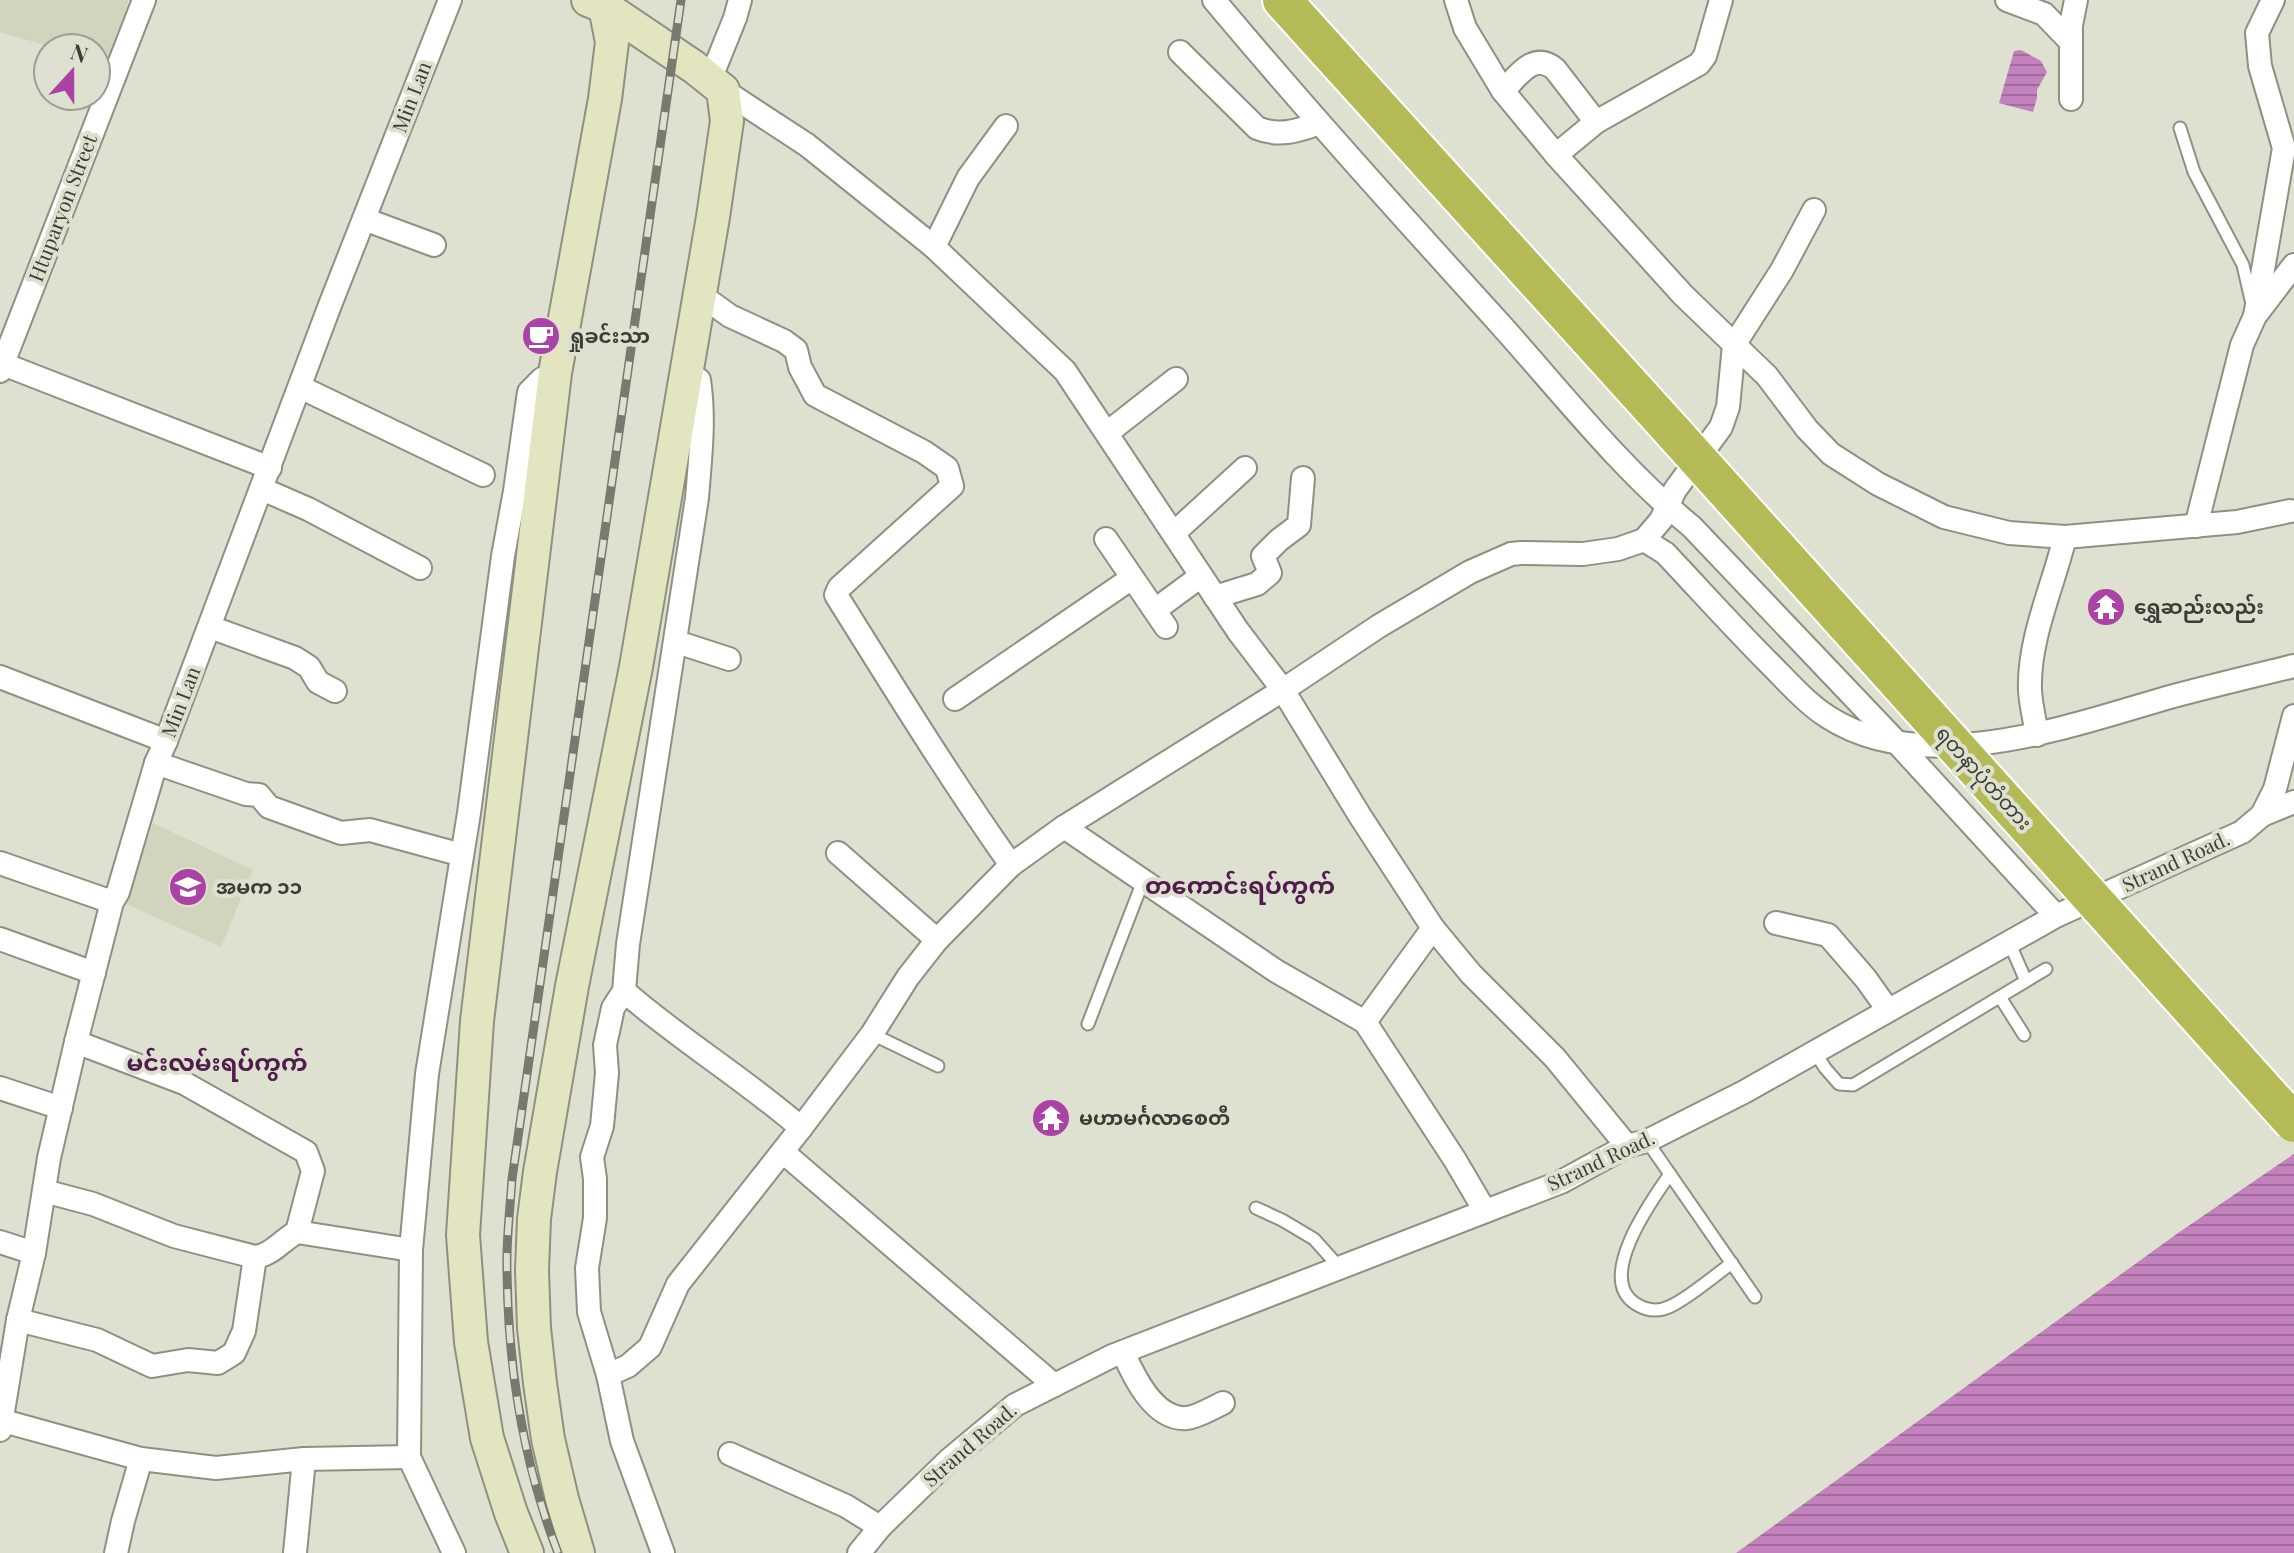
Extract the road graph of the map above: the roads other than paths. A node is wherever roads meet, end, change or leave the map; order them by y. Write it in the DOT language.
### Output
graph roads {
  1 [pos="144,0"];
  2 [pos="450,0"];
  3 [pos="740,0"];
  4 [pos="1214,0"];
  5 [pos="1282,0"];
  6 [pos="1311,0"];
  7 [pos="1456,0"];
  8 [pos="1721,0"];
  9 [pos="2007,0"];
  10 [pos="2076,0"];
  11 [pos="2273,0"];
  12 [pos="598,2"];
  13 [pos="2071,42"];
  14 [pos="1180,52"];
  15 [pos="716,85"];
  16 [pos="1503,91"];
  17 [pos="2071,99"];
  18 [pos="1596,122"];
  19 [pos="1319,123"];
  20 [pos="1006,126"];
  21 [pos="2180,128"];
  22 [pos="1556,155"];
  23 [pos="1814,210"];
  24 [pos="364,219"];
  25 [pos="434,245"];
  26 [pos="934,247"];
  27 [pos="2294,265"];
  28 [pos="698,293"];
  29 [pos="2255,316"];
  30 [pos="1734,345"];
  31 [pos="2,368"];
  32 [pos="685,372"];
  33 [pos="1176,379"];
  34 [pos="300,387"];
  35 [pos="1682,425"];
  36 [pos="1107,433"];
  37 [pos="1245,468"];
  38 [pos="483,475"];
  39 [pos="1303,478"];
  40 [pos="266,479"];
  41 [pos="1666,506"];
  42 [pos="2292,509"];
  43 [pos="2196,526"];
  44 [pos="1174,533"];
  45 [pos="2294,534"];
  46 [pos="2065,537"];
  47 [pos="1106,539"];
  48 [pos="1644,540"];
  49 [pos="518,559"];
  50 [pos="420,568"];
  51 [pos="1201,576"];
  52 [pos="1132,578"];
  53 [pos="1215,597"];
  54 [pos="210,627"];
  55 [pos="675,644"];
  56 [pos="729,659"];
  57 [pos="2294,666"];
  58 [pos="0,677"];
  59 [pos="1283,690"];
  60 [pos="335,691"];
  61 [pos="955,699"];
  62 [pos="2294,716"];
  63 [pos="2037,735"];
  64 [pos="166,741"];
  65 [pos="1895,742"];
  66 [pos="156,763"];
  67 [pos="2294,802"];
  68 [pos="2262,815"];
  69 [pos="1064,827"];
  70 [pos="838,853"];
  71 [pos="462,855"];
  72 [pos="0,863"];
  73 [pos="1011,865"];
  74 [pos="1143,881"];
  75 [pos="112,902"];
  76 [pos="2056,916"];
  77 [pos="1776,923"];
  78 [pos="1433,928"];
  79 [pos="0,939"];
  80 [pos="937,940"];
  81 [pos="2009,942"];
  82 [pos="2046,969"];
  83 [pos="94,973"];
  84 [pos="2026,981"];
  85 [pos="624,991"];
  86 [pos="2000,997"];
  87 [pos="1888,1010"];
  88 [pos="1365,1022"];
  89 [pos="1088,1024"];
  90 [pos="872,1034"];
  91 [pos="2024,1035"];
  92 [pos="76,1042"];
  93 [pos="1815,1052"];
  94 [pos="938,1066"];
  95 [pos="0,1088"];
  96 [pos="2294,1088"];
  97 [pos="61,1108"];
  98 [pos="2294,1123"];
  99 [pos="801,1128"];
  100 [pos="1637,1143"];
  101 [pos="783,1152"];
  102 [pos="1670,1174"];
  103 [pos="44,1191"];
  104 [pos="1256,1208"];
  105 [pos="1485,1211"];
  106 [pos="297,1232"];
  107 [pos="0,1242"];
  108 [pos="411,1250"];
  109 [pos="34,1253"];
  110 [pos="255,1257"];
  111 [pos="1732,1263"];
  112 [pos="1340,1268"];
  113 [pos="1755,1297"];
  114 [pos="18,1320"];
  115 [pos="1123,1352"];
  116 [pos="608,1375"];
  117 [pos="1054,1385"];
  118 [pos="1223,1403"];
  119 [pos="1,1423"];
  120 [pos="730,1454"];
  121 [pos="409,1457"];
  122 [pos="141,1459"];
  123 [pos="304,1459"];
  124 [pos="880,1527"];
  125 [pos="116,1553"];
  126 [pos="295,1553"];
  127 [pos="454,1553"];
  128 [pos="527,1553"];
  129 [pos="578,1553"];
  130 [pos="663,1553"];
  131 [pos="859,1553"];
  1 -- 31 [label="street, Htuparyon Street"];
  2 -- 24 [label="street, Min Lan"];
  3 -- 15 [label="street"];
  4 -- 19 [label="street"];
  5 -- 35 [label="highway"];
  6 -- 35 [label="highway"];
  7 -- 16 [label="street"];
  8 -- 18 [label="street"];
  9 -- 13 [label="street"];
  10 -- 13 [label="street"];
  11 -- 29 [label="street"];
  12 -- 15 [label="main road"];
  12 -- 49 [label="main road"];
  13 -- 17 [label="street"];
  14 -- 19 [label="street"];
  15 -- 26 [label="street"];
  15 -- 28 [label="main road"];
  16 -- 18 [label="street"];
  16 -- 22 [label="street"];
  18 -- 22 [label="street"];
  19 -- 41 [label="street"];
  20 -- 26 [label="street"];
  21 -- 29 [label="lane"];
  22 -- 30 [label="street"];
  23 -- 30 [label="street"];
  24 -- 25 [label="street"];
  24 -- 34 [label="street, Min Lan"];
  26 -- 36 [label="street"];
  27 -- 29 [label="street"];
  28 -- 32 [label="main road"];
  28 -- 73 [label="street"];
  29 -- 43 [label="street"];
  30 -- 41 [label="street"];
  30 -- 46 [label="street"];
  31 -- 40 [label="street"];
  32 -- 55 [label="street"];
  32 -- 129 [label="main road"];
  33 -- 36 [label="street"];
  34 -- 38 [label="street"];
  34 -- 40 [label="street, Min Lan"];
  35 -- 96 [label="highway, ရတနာပုံတံတား"];
  35 -- 98 [label="highway, ရတနာပုံတံတား, bridge"];
  36 -- 44 [label="street"];
  37 -- 44 [label="street"];
  39 -- 53 [label="street"];
  40 -- 50 [label="street"];
  40 -- 54 [label="street, Min Lan"];
  41 -- 48 [label="street"];
  41 -- 65 [label="street"];
  42 -- 43 [label="street"];
  42 -- 45 [label="street"];
  43 -- 46 [label="street"];
  44 -- 51 [label="street"];
  46 -- 63 [label="street"];
  47 -- 52 [label="street"];
  48 -- 59 [label="street"];
  48 -- 65 [label="street"];
  49 -- 71 [label="street"];
  49 -- 128 [label="main road"];
  51 -- 52 [label="street"];
  51 -- 53 [label="street"];
  52 -- 61 [label="street"];
  53 -- 59 [label="street"];
  54 -- 60 [label="street"];
  54 -- 64 [label="street, Min Lan"];
  55 -- 56 [label="street"];
  55 -- 85 [label="street"];
  57 -- 63 [label="street"];
  58 -- 64 [label="street"];
  59 -- 69 [label="street"];
  59 -- 78 [label="street"];
  62 -- 68 [label="street"];
  63 -- 65 [label="street"];
  64 -- 66 [label="street, Min Lan"];
  65 -- 76 [label="street"];
  66 -- 71 [label="street"];
  66 -- 75 [label="street, Min Lan"];
  67 -- 68 [label="street, Strand Road."];
  68 -- 76 [label="street, Strand Road."];
  69 -- 73 [label="street"];
  69 -- 74 [label="street"];
  70 -- 80 [label="street"];
  71 -- 108 [label="street"];
  72 -- 75 [label="street"];
  73 -- 80 [label="street"];
  74 -- 88 [label="street"];
  74 -- 89 [label="lane"];
  75 -- 83 [label="street, Min Lan"];
  76 -- 81 [label="street, Strand Road."];
  77 -- 87 [label="street"];
  78 -- 88 [label="street"];
  78 -- 100 [label="street"];
  79 -- 83 [label="street"];
  80 -- 90 [label="street"];
  81 -- 84 [label="lane"];
  81 -- 87 [label="street, Strand Road."];
  82 -- 84 [label="lane"];
  83 -- 92 [label="street, Min Lan"];
  84 -- 86 [label="lane"];
  85 -- 99 [label="street"];
  85 -- 116 [label="street"];
  86 -- 91 [label="lane"];
  86 -- 93 [label="lane"];
  87 -- 93 [label="street, Strand Road."];
  88 -- 105 [label="street"];
  90 -- 94 [label="lane"];
  90 -- 99 [label="street"];
  92 -- 97 [label="street, Min Lan"];
  92 -- 106 [label="street"];
  93 -- 100 [label="street, Strand Road."];
  95 -- 97 [label="street"];
  97 -- 103 [label="street, Min Lan"];
  99 -- 101 [label="street"];
  100 -- 102 [label="lane"];
  100 -- 105 [label="street, Strand Road."];
  101 -- 116 [label="street"];
  101 -- 117 [label="street"];
  102 -- 111 [label="lane"];
  102 -- 111 [label="lane"];
  103 -- 109 [label="street, Min Lan"];
  103 -- 110 [label="street"];
  104 -- 112 [label="lane"];
  105 -- 112 [label="street, Strand Road."];
  106 -- 108 [label="street"];
  106 -- 110 [label="street"];
  107 -- 109 [label="street"];
  108 -- 121 [label="street"];
  109 -- 114 [label="street, Min Lan"];
  110 -- 114 [label="street"];
  111 -- 113 [label="lane"];
  112 -- 115 [label="street, Strand Road."];
  114 -- 119 [label="street, Min Lan"];
  115 -- 117 [label="street, Strand Road."];
  115 -- 118 [label="street"];
  116 -- 130 [label="street"];
  117 -- 124 [label="street, Strand Road."];
  119 -- 122 [label="street"];
  120 -- 124 [label="street"];
  121 -- 123 [label="street"];
  121 -- 127 [label="street"];
  122 -- 123 [label="street"];
  122 -- 125 [label="street"];
  123 -- 126 [label="street"];
  124 -- 131 [label="street, Strand Road."];
}
